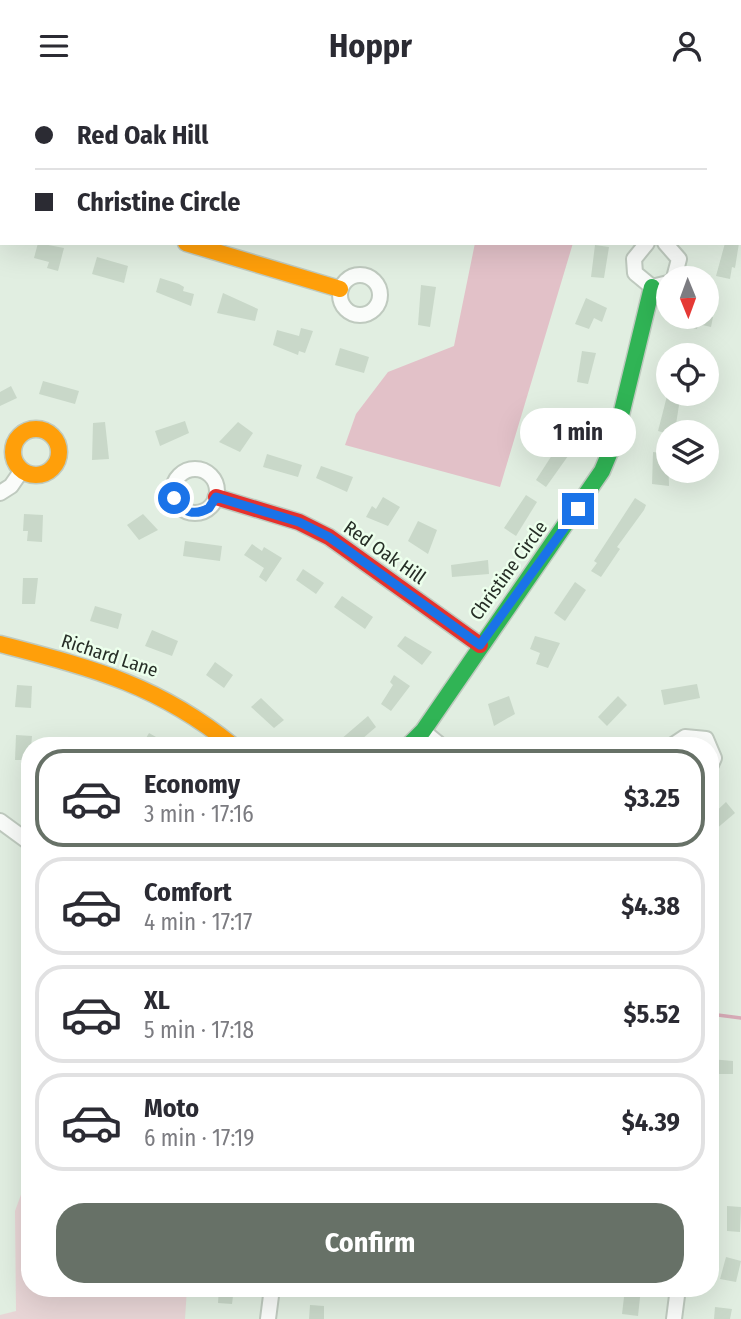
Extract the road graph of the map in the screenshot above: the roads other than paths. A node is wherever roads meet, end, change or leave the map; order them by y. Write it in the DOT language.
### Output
graph roads {
  1 [pos="193,245"];
  2 [pos="645,245"];
  3 [pos="667,245"];
  4 [pos="677,266"];
  5 [pos="656,286"];
  6 [pos="652,287"];
  7 [pos="340,289"];
  8 [pos="22,470"];
  9 [pos="0,493"];
  10 [pos="216,497"];
  11 [pos="0,644"];
  12 [pos="480,645"];
  13 [pos="423,731"];
  14 [pos="223,737"];
  15 [pos="417,737"];
  16 [pos="430,737"];
  17 [pos="0,821"];
  18 [pos="21,836"];
  19 [pos="271,1297"];
  20 [pos="677,1297"];
  21 [pos="268,1319"];
  22 [pos="674,1319"];
  1 -- 7 [label="street"];
  2 -- 6 [label="street"];
  3 -- 4 [label="street"];
  5 -- 6 [label="street"];
  6 -- 12 [label="street, Christine Circle"];
  8 -- 9 [label="street"];
  10 -- 12 [label="street, Red Oak Hill"];
  11 -- 14 [label="street, Richard Lane"];
  12 -- 13 [label="street, Christine Circle"];
  13 -- 15 [label="street, Christine Circle"];
  13 -- 16 [label="street"];
  17 -- 18 [label="street"];
  19 -- 21 [label="street"];
  20 -- 22 [label="street"];
}
